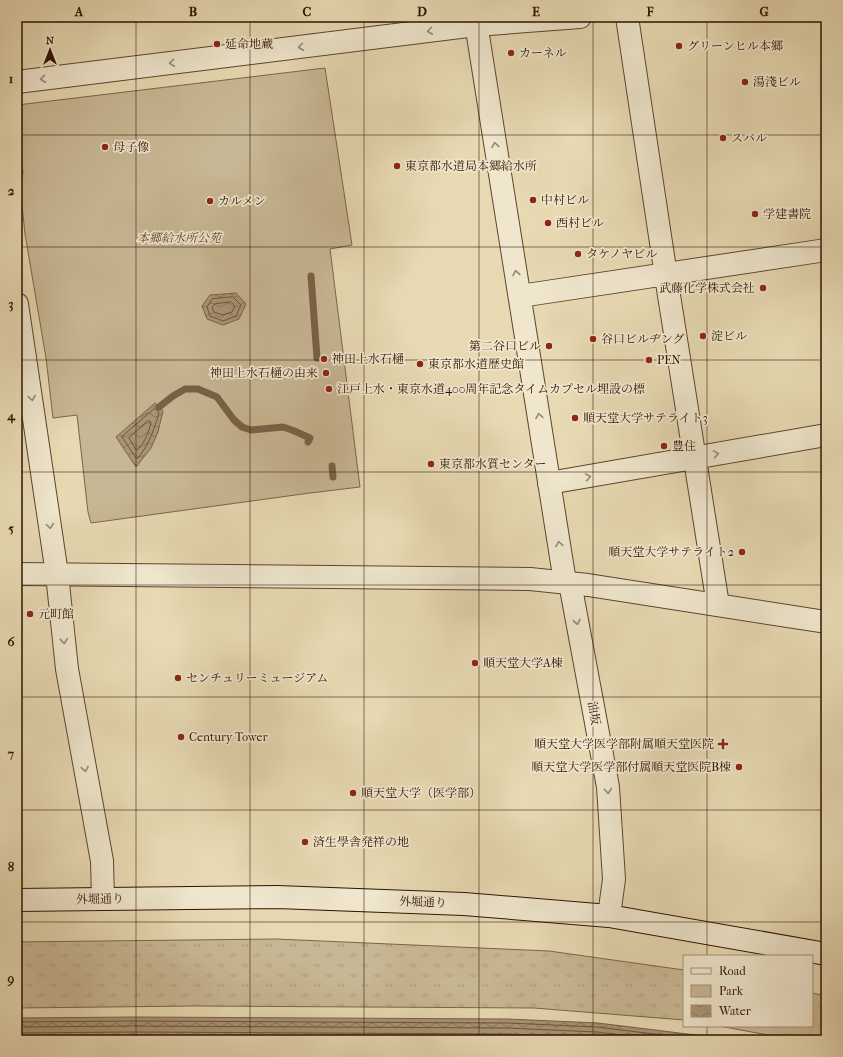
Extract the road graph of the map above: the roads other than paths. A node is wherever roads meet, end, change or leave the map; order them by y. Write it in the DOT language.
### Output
graph roads {
  1 [pos="580,17"];
  2 [pos="627,17"];
  3 [pos="476,21"];
  4 [pos="17,82"];
  5 [pos="826,250"];
  6 [pos="666,274"];
  7 [pos="520,296"];
  8 [pos="18,314"];
  9 [pos="826,435"];
  10 [pos="694,458"];
  11 [pos="549,483"];
  12 [pos="17,574"];
  13 [pos="57,574"];
  14 [pos="567,583"];
  15 [pos="718,605"];
  16 [pos="826,622"];
  17 [pos="103,899"];
  18 [pos="17,900"];
  19 [pos="610,916"];
  20 [pos="826,954"];
  1 -- 3 [label="street"];
  2 -- 6 [label="street"];
  3 -- 4 [label="street, one-way"];
  7 -- 3 [label="street, 油坂, one-way"];
  5 -- 6 [label="street"];
  6 -- 7 [label="street"];
  6 -- 10 [label="street"];
  11 -- 7 [label="street, 油坂, one-way"];
  8 -- 13 [label="street, one-way"];
  10 -- 9 [label="street, one-way"];
  11 -- 10 [label="street, one-way"];
  10 -- 15 [label="street"];
  14 -- 11 [label="street, 油坂, one-way"];
  12 -- 13 [label="street"];
  13 -- 14 [label="street"];
  13 -- 17 [label="street, one-way"];
  14 -- 15 [label="street"];
  14 -- 19 [label="street, 油坂, one-way"];
  15 -- 16 [label="street"];
  17 -- 18 [label="street, 外堀通り"];
  17 -- 19 [label="street, 外堀通り"];
  19 -- 20 [label="street, 外堀通り"];
}
